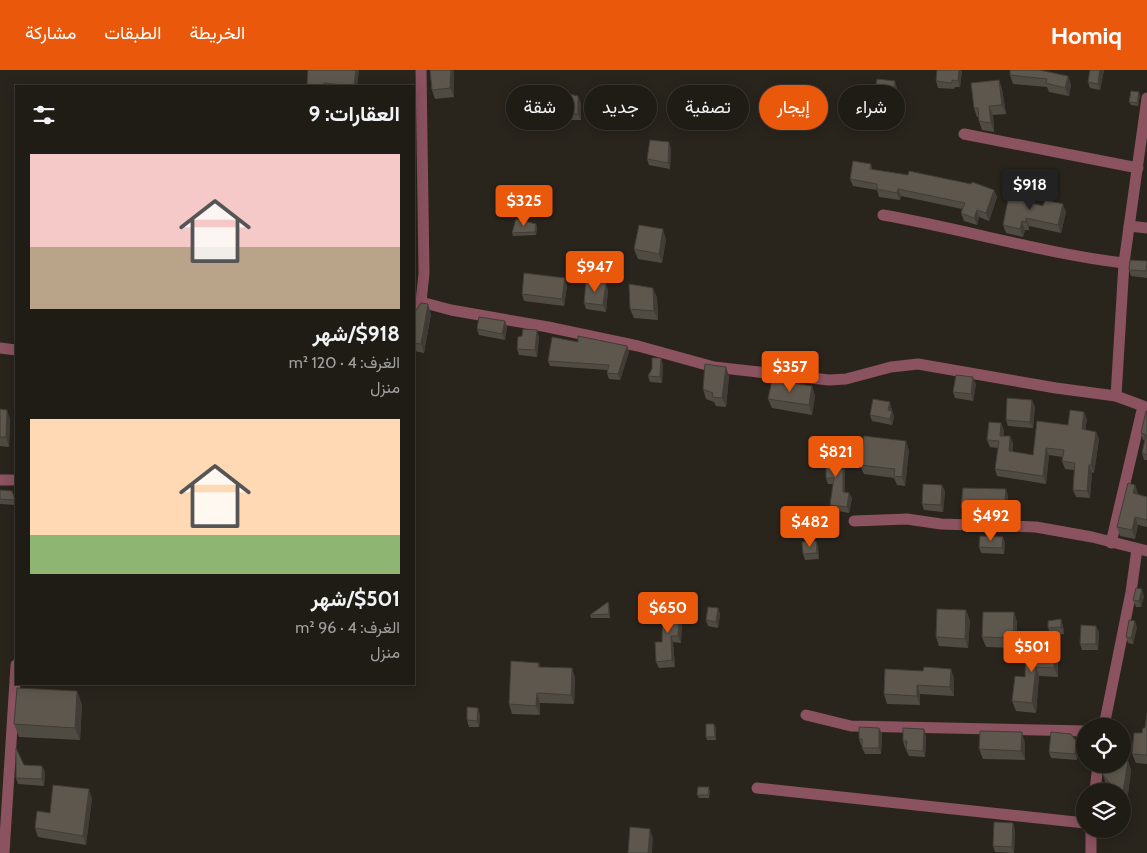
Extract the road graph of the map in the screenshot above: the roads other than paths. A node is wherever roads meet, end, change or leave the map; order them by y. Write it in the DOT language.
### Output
graph roads {
  1 [pos="421,70"];
  2 [pos="1147,98"];
  3 [pos="964,134"];
  4 [pos="1138,168"];
  5 [pos="883,215"];
  6 [pos="1129,226"];
  7 [pos="1147,228"];
  8 [pos="1124,263"];
  9 [pos="421,302"];
  10 [pos="415,314"];
  11 [pos="0,348"];
  12 [pos="15,350"];
  13 [pos="1116,396"];
  14 [pos="1145,407"];
  15 [pos="0,480"];
  16 [pos="15,480"];
  17 [pos="854,521"];
  18 [pos="1111,543"];
  19 [pos="1142,550"];
  20 [pos="15,681"];
  21 [pos="806,715"];
  22 [pos="1106,718"];
  23 [pos="1076,731"];
  24 [pos="757,788"];
  25 [pos="1076,822"];
  26 [pos="1092,838"];
  27 [pos="4,853"];
  28 [pos="1091,853"];
  1 -- 9 [label="street"];
  2 -- 4 [label="street"];
  3 -- 4 [label="street"];
  4 -- 6 [label="street"];
  5 -- 8 [label="street"];
  6 -- 7 [label="street"];
  6 -- 8 [label="street"];
  8 -- 13 [label="street"];
  9 -- 10 [label="street"];
  9 -- 13 [label="street"];
  11 -- 12 [label="street"];
  13 -- 14 [label="street"];
  14 -- 18 [label="street"];
  15 -- 16 [label="street"];
  17 -- 18 [label="street"];
  18 -- 19 [label="street"];
  19 -- 22 [label="street"];
  20 -- 27 [label="street"];
  21 -- 23 [label="street"];
  24 -- 25 [label="street"];
  26 -- 28 [label="street"];
}
